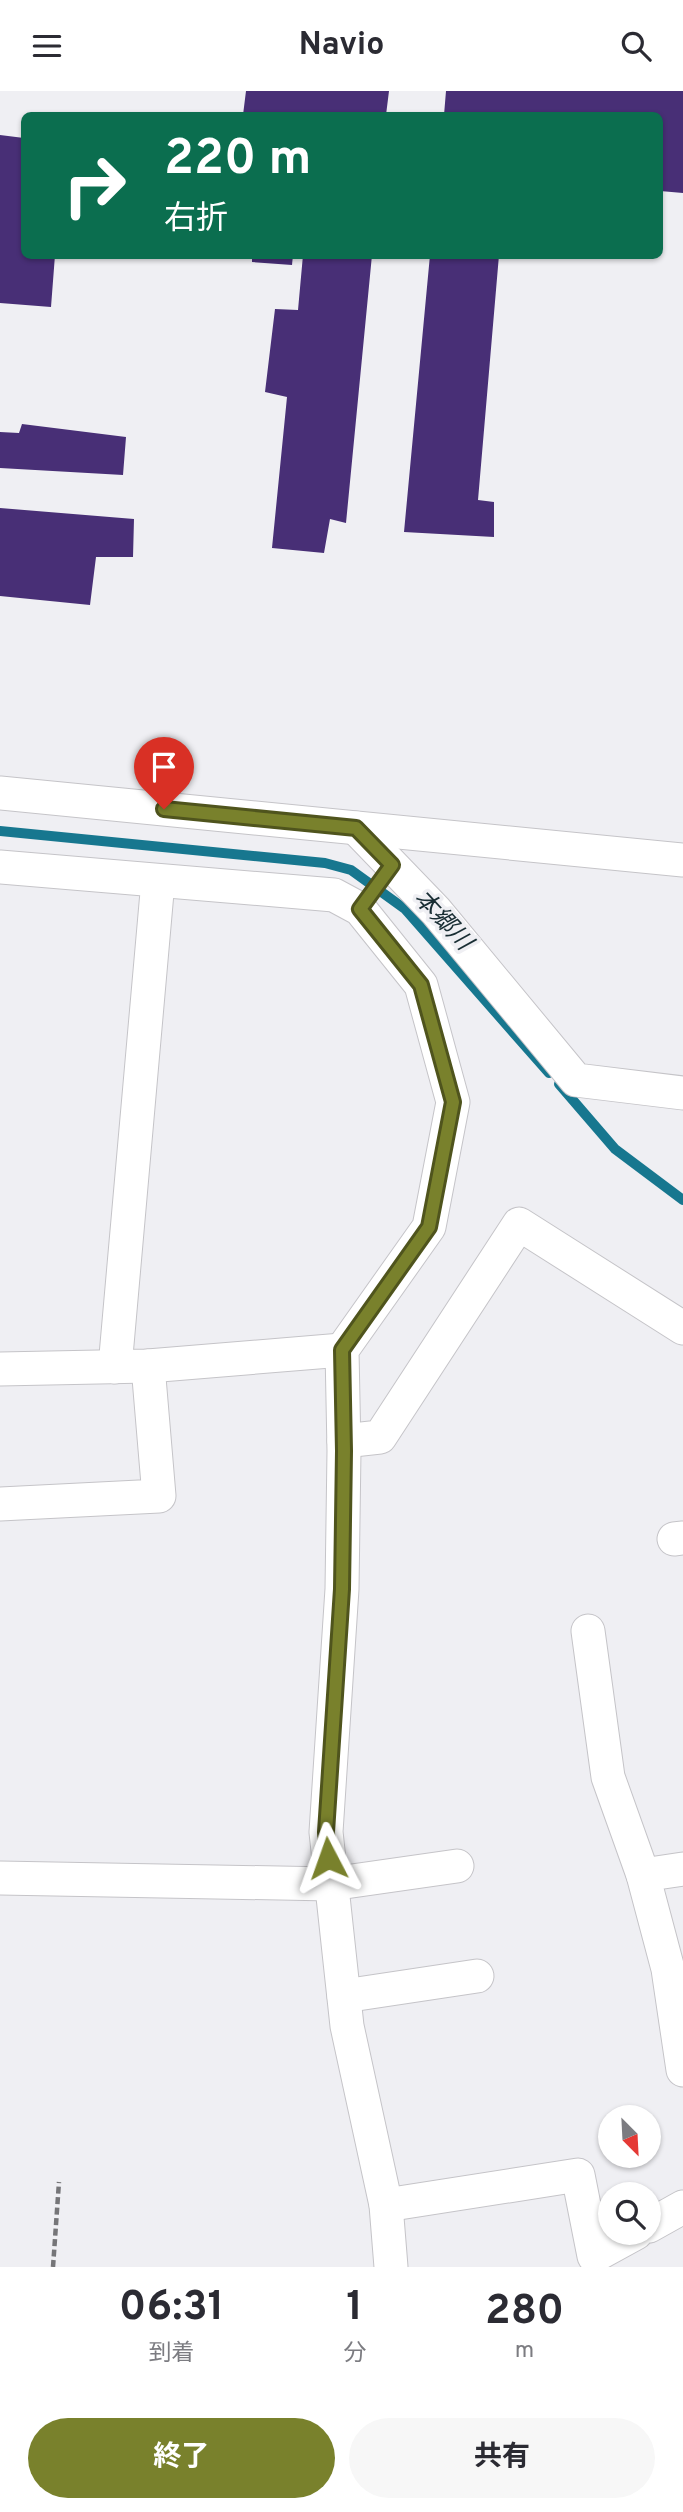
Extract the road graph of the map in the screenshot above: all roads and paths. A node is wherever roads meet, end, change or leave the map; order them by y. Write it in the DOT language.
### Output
graph roads {
  1 [pos="0,793"];
  2 [pos="356,828"];
  3 [pos="683,860"];
  4 [pos="391,866"];
  5 [pos="0,867"];
  6 [pos="158,881"];
  7 [pos="360,909"];
  8 [pos="683,1093"];
  9 [pos="683,1328"];
  10 [pos="342,1350"];
  11 [pos="148,1366"];
  12 [pos="115,1367"];
  13 [pos="0,1369"];
  14 [pos="344,1441"];
  15 [pos="0,1504"];
  16 [pos="588,1631"];
  17 [pos="457,1866"];
  18 [pos="683,1869"];
  19 [pos="643,1875"];
  20 [pos="0,1878"];
  21 [pos="331,1884"];
  22 [pos="477,1976"];
  23 [pos="344,1996"];
  24 [pos="683,2070"];
  25 [pos="59,2182"];
  26 [pos="386,2205"];
  27 [pos="683,2207"];
  28 [pos="661,2219"];
  29 [pos="614,2245"];
  30 [pos="53,2267"];
  31 [pos="391,2267"];
  1 -- 2 [label="street"];
  2 -- 3 [label="street"];
  2 -- 4 [label="street"];
  4 -- 7 [label="street"];
  4 -- 8 [label="street"];
  5 -- 6 [label="street"];
  6 -- 7 [label="street"];
  6 -- 12 [label="street"];
  7 -- 10 [label="street"];
  9 -- 14 [label="street"];
  10 -- 11 [label="street"];
  10 -- 14 [label="street"];
  11 -- 12 [label="street"];
  11 -- 15 [label="street"];
  12 -- 13 [label="street"];
  14 -- 21 [label="street"];
  16 -- 19 [label="street"];
  17 -- 21 [label="street"];
  18 -- 19 [label="street"];
  19 -- 24 [label="street"];
  20 -- 21 [label="street"];
  21 -- 23 [label="street"];
  22 -- 23 [label="street"];
  23 -- 26 [label="street"];
  25 -- 30 [label="path"];
  26 -- 29 [label="street"];
  26 -- 31 [label="street"];
  27 -- 28 [label="street"];
}
